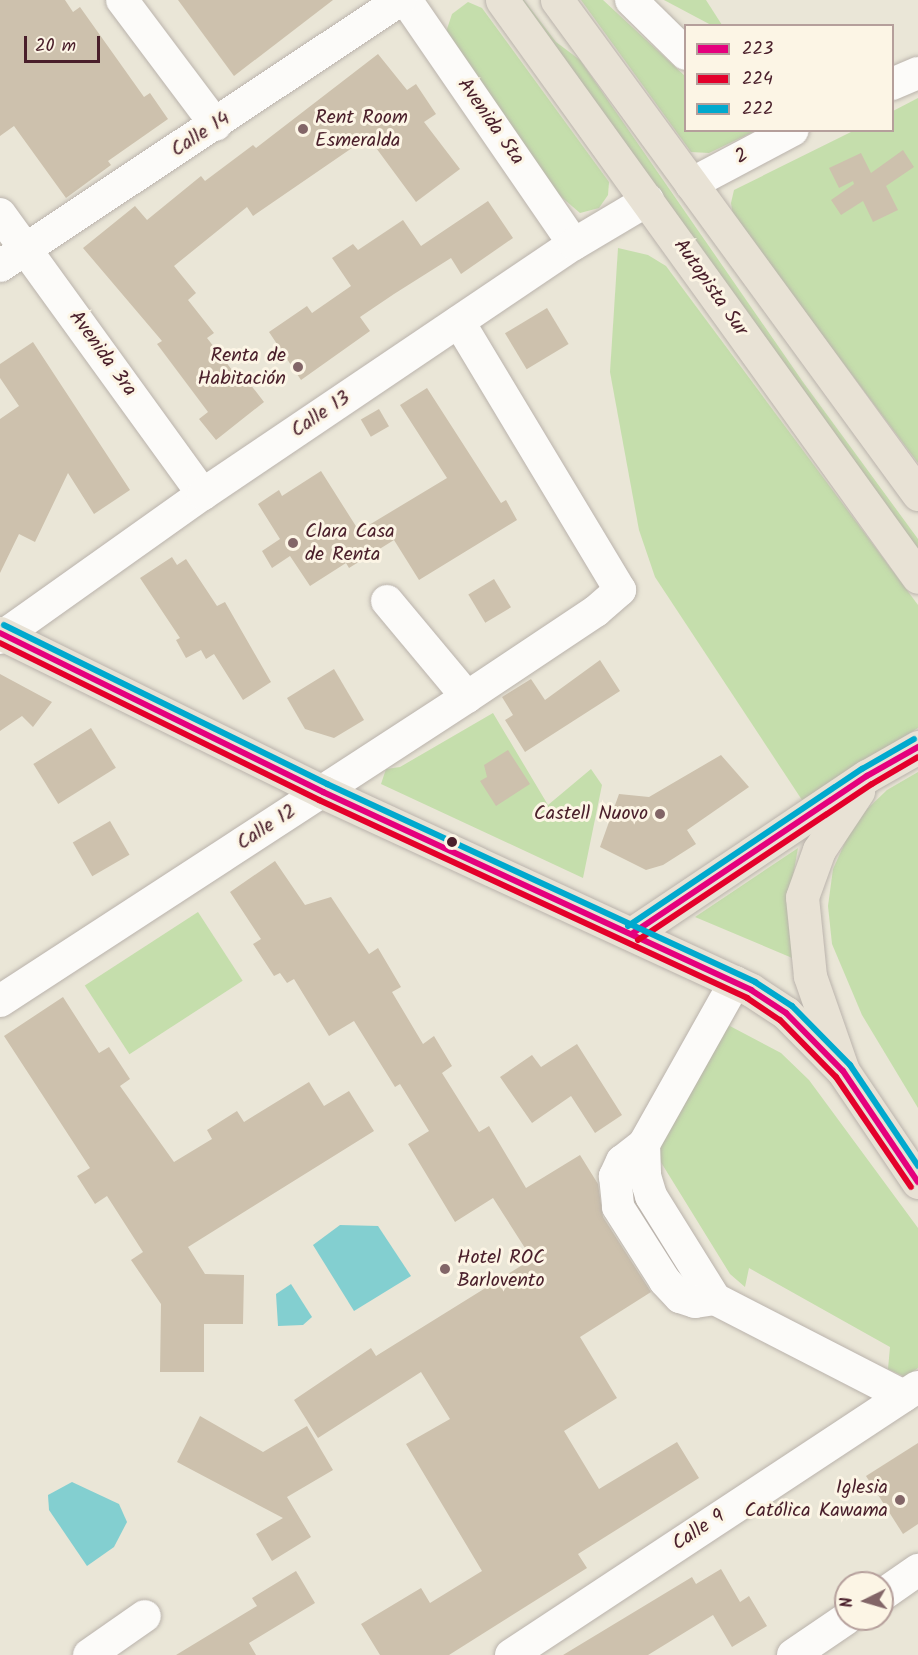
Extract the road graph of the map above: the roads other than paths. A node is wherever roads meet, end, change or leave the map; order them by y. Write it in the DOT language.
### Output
graph roads {
  1 [pos="122,0"];
  2 [pos="401,0"];
  3 [pos="406,0"];
  4 [pos="502,0"];
  5 [pos="556,0"];
  6 [pos="631,0"];
  7 [pos="684,52"];
  8 [pos="918,73"];
  9 [pos="894,83"];
  10 [pos="216,125"];
  11 [pos="789,132"];
  12 [pos="691,184"];
  13 [pos="648,200"];
  14 [pos="0,214"];
  15 [pos="574,244"];
  16 [pos="27,249"];
  17 [pos="0,266"];
  18 [pos="459,322"];
  19 [pos="202,494"];
  20 [pos="918,494"];
  21 [pos="918,577"];
  22 [pos="387,600"];
  23 [pos="1,636"];
  24 [pos="467,697"];
  25 [pos="918,747"];
  26 [pos="867,776"];
  27 [pos="323,792"];
  28 [pos="633,933"];
  29 [pos="735,982"];
  30 [pos="0,1001"];
  31 [pos="843,1071"];
  32 [pos="918,1182"];
  33 [pos="911,1392"];
  34 [pos="918,1570"];
  35 [pos="894,1587"];
  36 [pos="145,1616"];
  37 [pos="834,1627"];
  38 [pos="90,1655"];
  39 [pos="511,1655"];
  40 [pos="793,1655"];
  1 -- 10 [label="street"];
  2 -- 10 [label="street, Calle 14"];
  3 -- 15 [label="street, Avenida 5ta"];
  4 -- 13 [label="main road, Autopista Sur"];
  5 -- 12 [label="main road"];
  6 -- 7 [label="street"];
  8 -- 9 [label="street"];
  10 -- 16 [label="street, Calle 14"];
  11 -- 12 [label="street, 2"];
  12 -- 20 [label="main road"];
  13 -- 15 [label="street, Calle 13"];
  13 -- 21 [label="main road, Autopista Sur"];
  14 -- 16 [label="street, Avenida 3ra"];
  15 -- 18 [label="street, Calle 13"];
  16 -- 17 [label="street, Calle 14"];
  16 -- 19 [label="street, Avenida 3ra"];
  18 -- 19 [label="street, Calle 13"];
  18 -- 24 [label="street, Calle 12"];
  19 -- 23 [label="street, Calle 13"];
  22 -- 24 [label="street"];
  23 -- 27 [label="main road"];
  24 -- 27 [label="street, Calle 12"];
  25 -- 26 [label="main road"];
  26 -- 28 [label="main road"];
  26 -- 31 [label="main road"];
  27 -- 28 [label="main road"];
  27 -- 30 [label="street, Calle 12"];
  28 -- 29 [label="main road"];
  29 -- 31 [label="main road"];
  29 -- 33 [label="street"];
  31 -- 32 [label="main road"];
  33 -- 39 [label="street, Calle 9"];
  34 -- 35 [label="street"];
  36 -- 38 [label="street"];
  37 -- 40 [label="street"];
}
